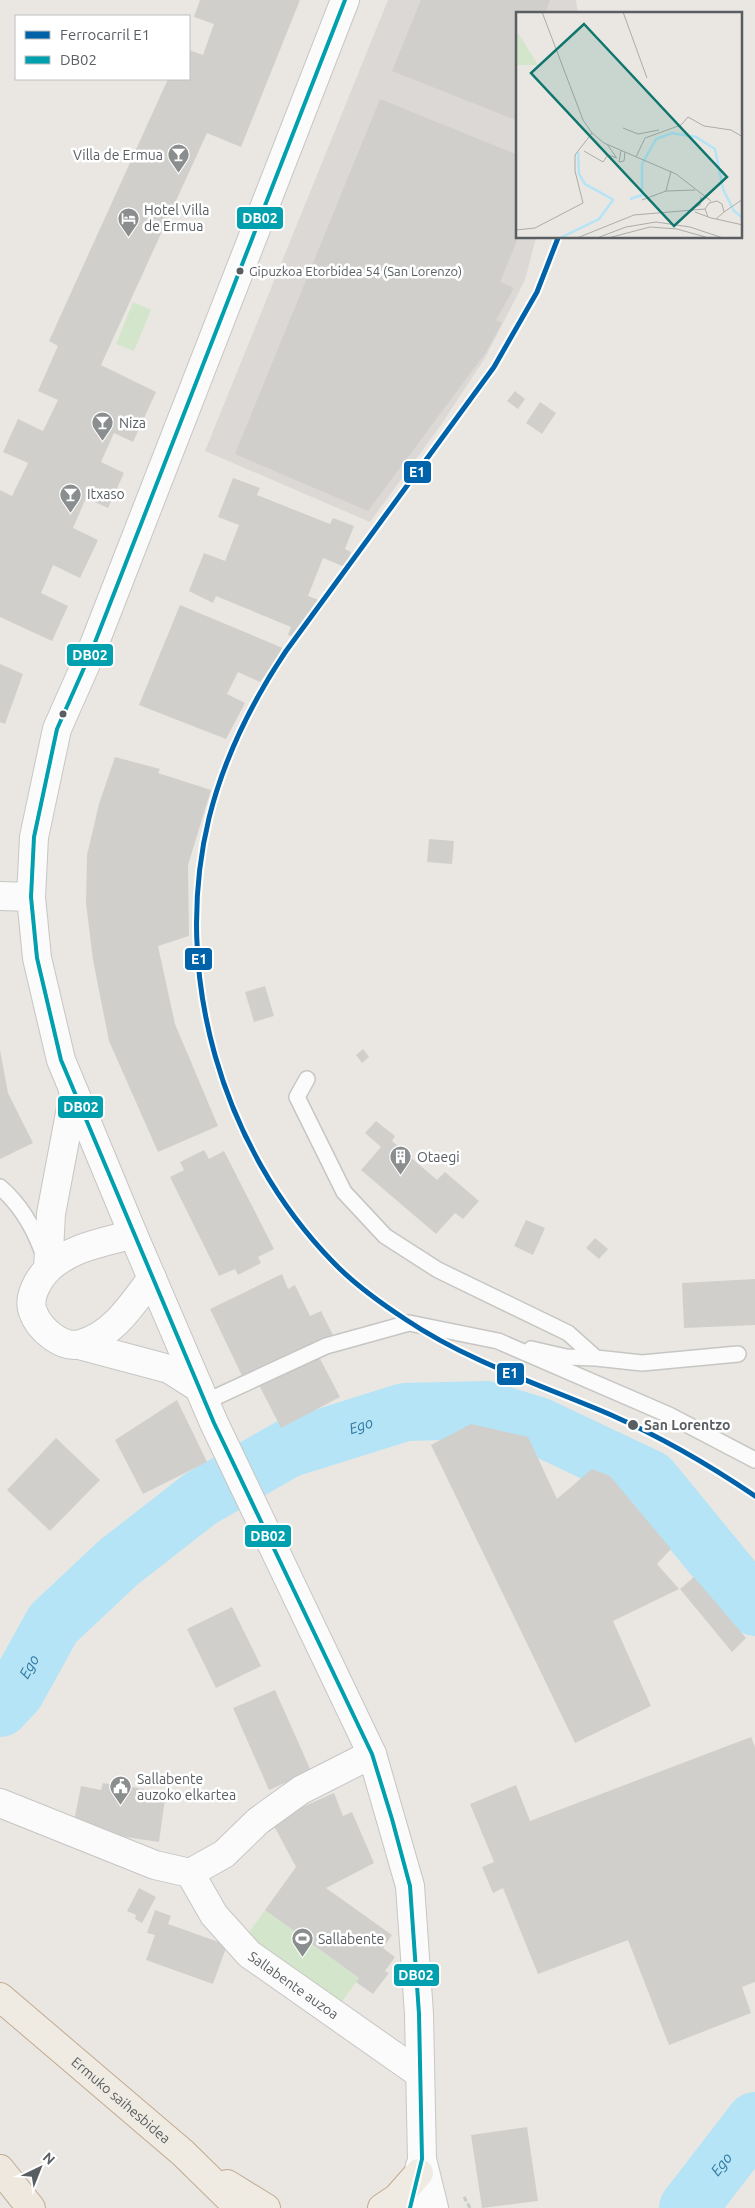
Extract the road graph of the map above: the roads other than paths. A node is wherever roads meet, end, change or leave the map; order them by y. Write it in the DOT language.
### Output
graph roads {
  1 [pos="345,0"];
  2 [pos="0,896"];
  3 [pos="31,897"];
  4 [pos="307,1079"];
  5 [pos="74,1092"];
  6 [pos="0,1187"];
  7 [pos="133,1234"];
  8 [pos="48,1269"];
  9 [pos="152,1278"];
  10 [pos="498,1341"];
  11 [pos="79,1345"];
  12 [pos="738,1354"];
  13 [pos="596,1358"];
  14 [pos="202,1395"];
  15 [pos="755,1460"];
  16 [pos="372,1754"];
  17 [pos="0,1803"];
  18 [pos="190,1873"];
  19 [pos="0,1997"];
  20 [pos="420,2074"];
  21 [pos="183,2153"];
  22 [pos="420,2166"];
  23 [pos="0,2169"];
  24 [pos="31,2208"];
  25 [pos="239,2208"];
  26 [pos="266,2208"];
  27 [pos="382,2208"];
  28 [pos="410,2208"];
  29 [pos="434,2208"];
  1 -- 3 [label="street"];
  2 -- 3 [label="street"];
  3 -- 5 [label="street"];
  4 -- 13 [label="lane"];
  5 -- 7 [label="street"];
  5 -- 8 [label="street"];
  6 -- 8 [label="lane"];
  7 -- 8 [label="street"];
  7 -- 9 [label="street"];
  8 -- 11 [label="street"];
  9 -- 11 [label="street"];
  9 -- 14 [label="street"];
  10 -- 13 [label="lane"];
  10 -- 14 [label="lane"];
  10 -- 15 [label="lane"];
  11 -- 14 [label="street"];
  12 -- 13 [label="lane"];
  14 -- 16 [label="street"];
  16 -- 18 [label="street"];
  16 -- 20 [label="street"];
  17 -- 18 [label="street"];
  18 -- 20 [label="street, Sallabente auzoa"];
  19 -- 21 [label="highway, Ermuko saihesbidea"];
  20 -- 22 [label="street"];
  21 -- 25 [label="highway, Ermuko saihesbidea"];
  21 -- 26 [label="highway"];
  22 -- 27 [label="highway"];
  22 -- 28 [label="street"];
  22 -- 29 [label="street"];
  23 -- 24 [label="highway"];
}
